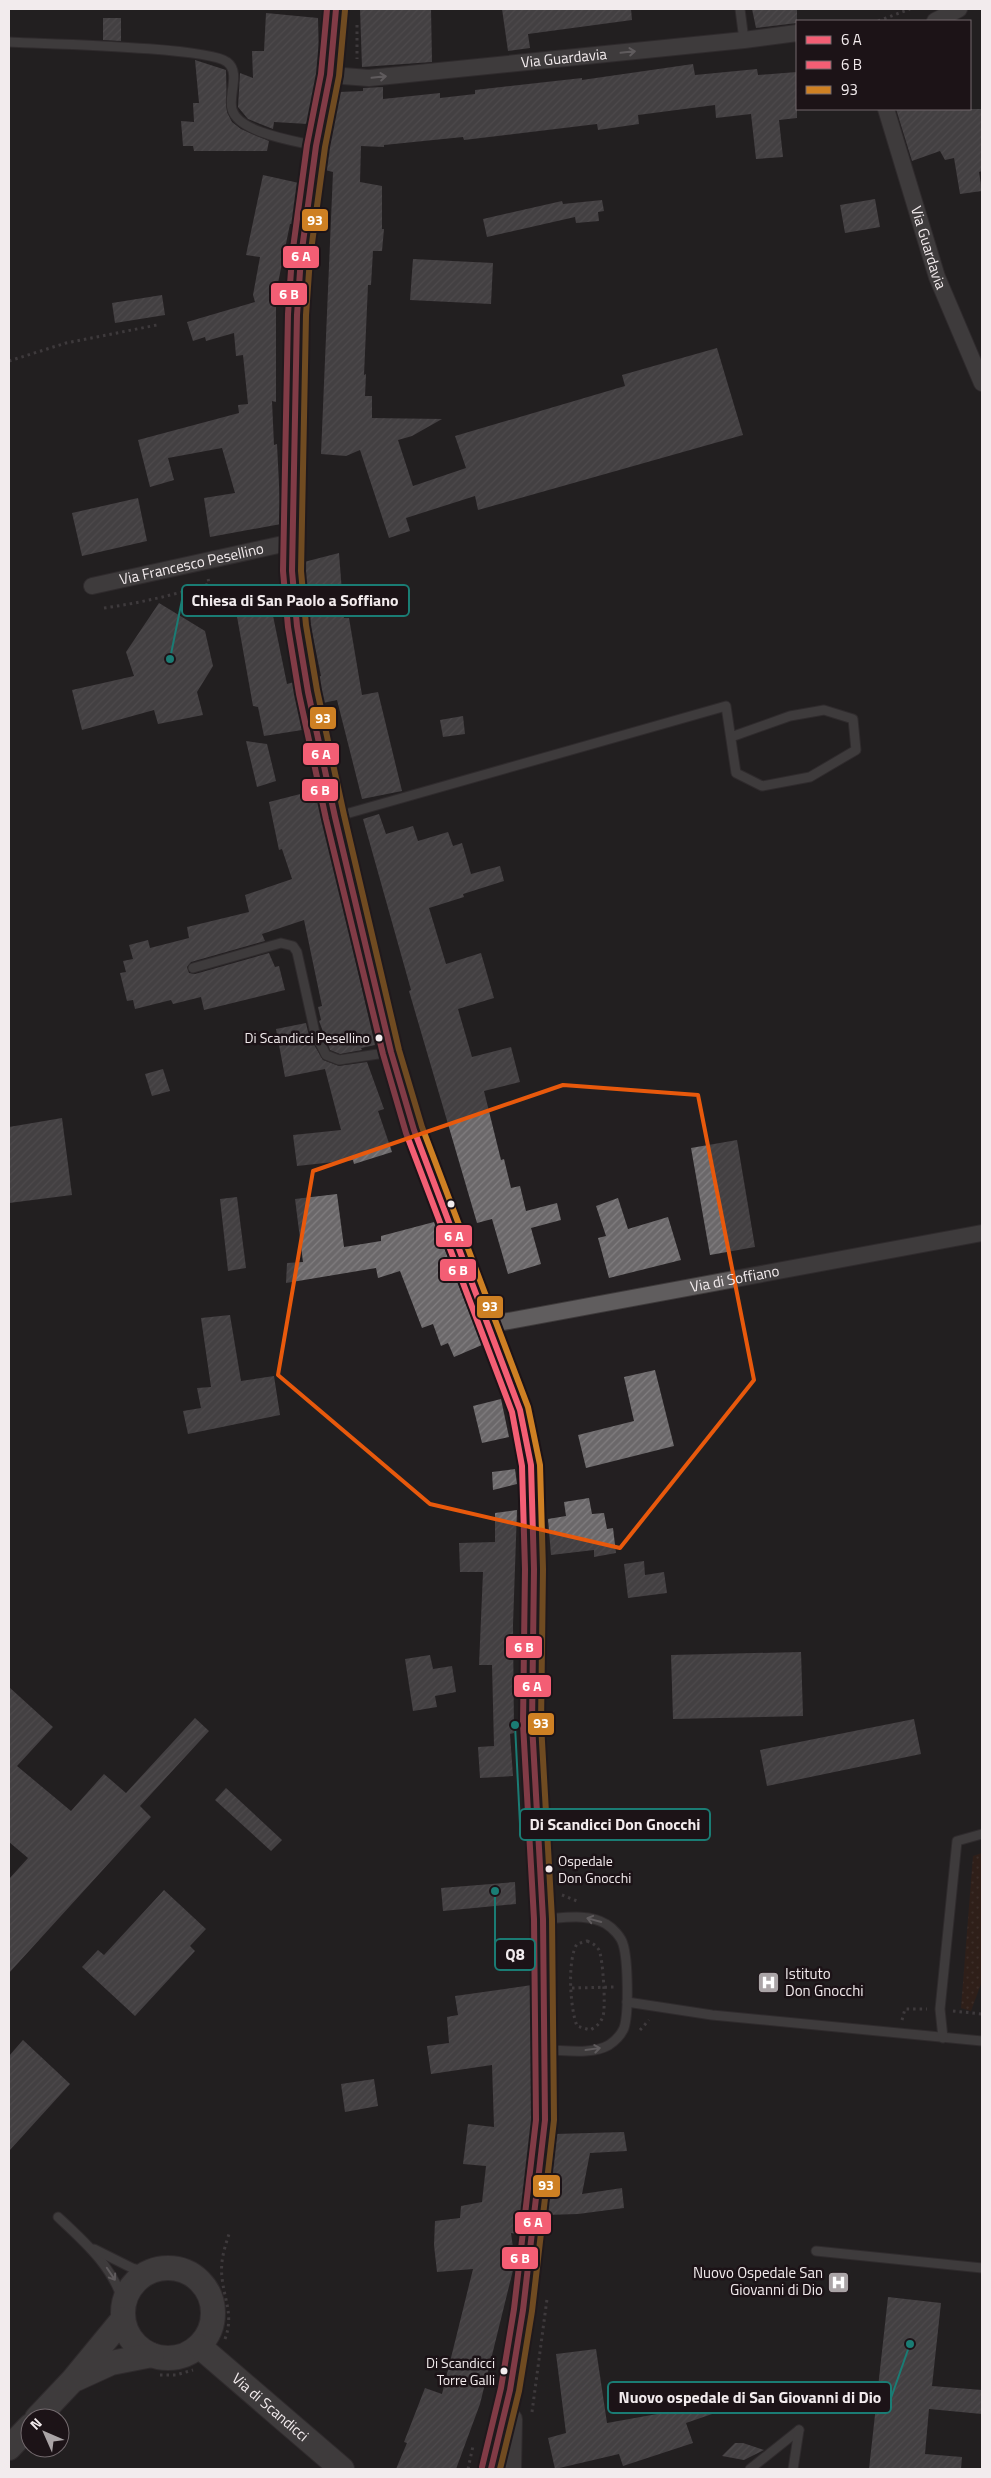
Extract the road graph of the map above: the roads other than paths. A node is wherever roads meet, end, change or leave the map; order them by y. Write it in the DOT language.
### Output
graph roads {
  1 [pos="336,9"];
  2 [pos="740,9"];
  3 [pos="959,9"];
  4 [pos="937,20"];
  5 [pos="796,33"];
  6 [pos="744,40"];
  7 [pos="9,42"];
  8 [pos="330,75"];
  9 [pos="886,110"];
  10 [pos="316,146"];
  11 [pos="982,383"];
  12 [pos="292,542"];
  13 [pos="92,586"];
  14 [pos="730,737"];
  15 [pos="335,817"];
  16 [pos="193,968"];
  17 [pos="391,1052"];
  18 [pos="982,1232"];
  19 [pos="487,1325"];
  20 [pos="982,1834"];
  21 [pos="543,1919"];
  22 [pos="627,2002"];
  23 [pos="943,2038"];
  24 [pos="982,2041"];
  25 [pos="545,2050"];
  26 [pos="58,2217"];
  27 [pos="91,2248"];
  28 [pos="816,2251"];
  29 [pos="982,2268"];
  30 [pos="148,2272"];
  31 [pos="124,2312"];
  32 [pos="199,2346"];
  33 [pos="152,2355"];
  34 [pos="72,2381"];
  35 [pos="510,2390"];
  36 [pos="46,2408"];
  37 [pos="20,2436"];
  38 [pos="9,2448"];
  39 [pos="342,2469"];
  40 [pos="491,2469"];
  41 [pos="511,2469"];
  42 [pos="750,2469"];
  43 [pos="793,2469"];
  1 -- 8 [label="street"];
  2 -- 6 [label="lane"];
  3 -- 4 [label="street"];
  5 -- 6 [label="street, Via Guardavia"];
  8 -- 6 [label="street, Via Guardavia, one-way"];
  7 -- 10 [label="lane"];
  8 -- 10 [label="street"];
  9 -- 11 [label="street, Via Guardavia"];
  10 -- 12 [label="street"];
  12 -- 13 [label="street, Via Francesco Pesellino"];
  12 -- 15 [label="street"];
  14 -- 14 [label="lane"];
  14 -- 15 [label="lane"];
  15 -- 17 [label="street"];
  16 -- 17 [label="lane"];
  17 -- 19 [label="street"];
  18 -- 19 [label="street, Via di Soffiano"];
  19 -- 21 [label="street"];
  20 -- 23 [label="lane"];
  22 -- 21 [label="lane, one-way"];
  21 -- 25 [label="street"];
  22 -- 23 [label="lane"];
  25 -- 22 [label="lane, one-way"];
  23 -- 24 [label="lane"];
  25 -- 35 [label="street"];
  26 -- 27 [label="lane"];
  27 -- 30 [label="lane"];
  27 -- 31 [label="lane, one-way"];
  28 -- 29 [label="lane"];
  30 -- 31 [label="main road"];
  30 -- 32 [label="main road"];
  31 -- 33 [label="main road"];
  31 -- 34 [label="main road"];
  32 -- 33 [label="main road"];
  32 -- 39 [label="main road, Via di Scandicci"];
  33 -- 34 [label="main road"];
  34 -- 36 [label="main road"];
  35 -- 40 [label="street"];
  35 -- 41 [label="street"];
  37 -- 38 [label="main road"];
  42 -- 43 [label="lane"];
}
